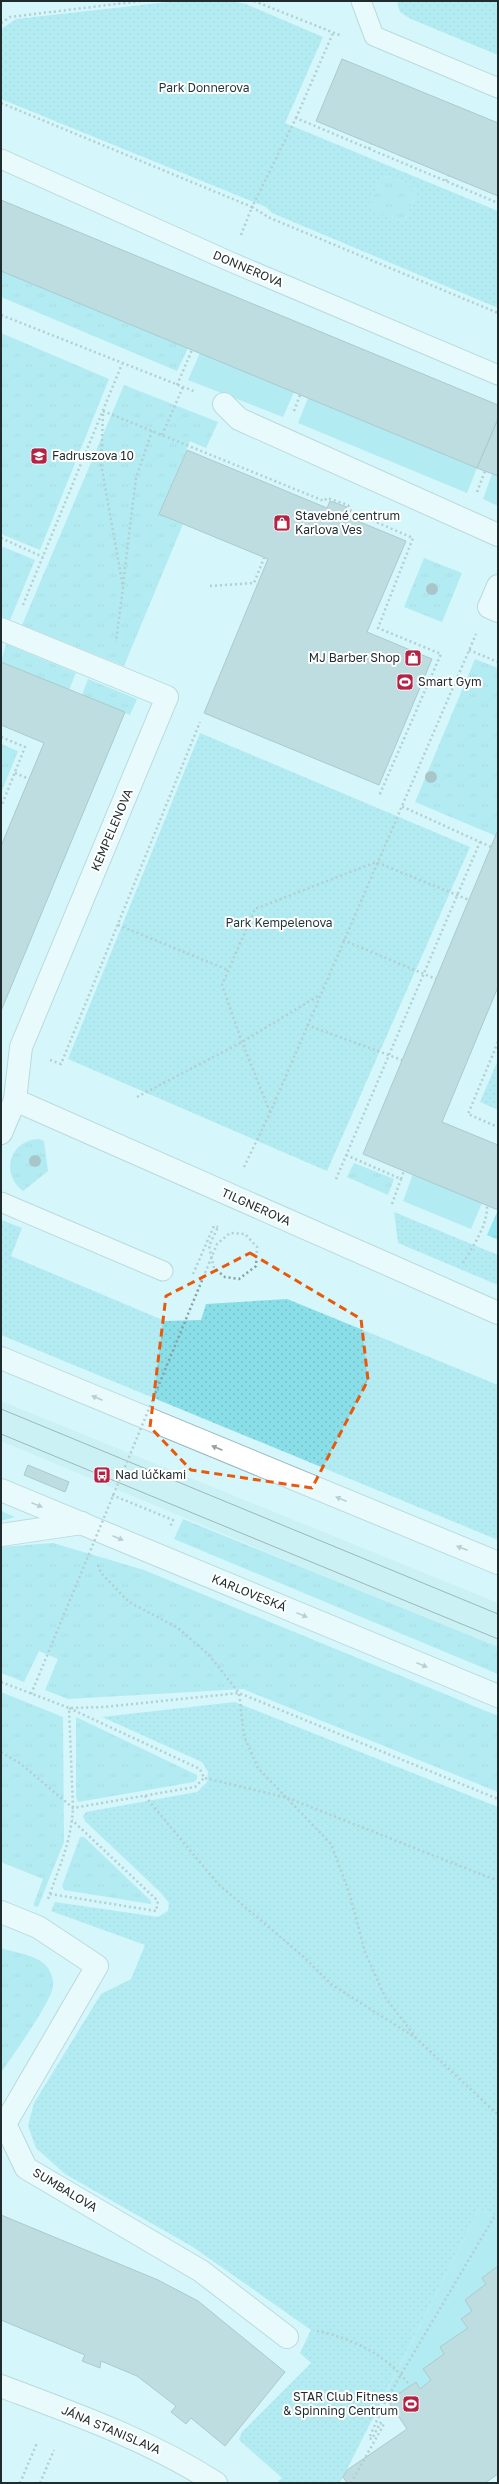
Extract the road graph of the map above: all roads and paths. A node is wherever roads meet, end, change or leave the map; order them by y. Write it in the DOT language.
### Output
graph roads {
  1 [pos="141,1"];
  2 [pos="254,1"];
  3 [pos="361,1"];
  4 [pos="1,23"];
  5 [pos="333,33"];
  6 [pos="374,36"];
  7 [pos="498,88"];
  8 [pos="1,103"];
  9 [pos="296,118"];
  10 [pos="371,143"];
  11 [pos="369,149"];
  12 [pos="1,158"];
  13 [pos="449,175"];
  14 [pos="446,181"];
  15 [pos="498,203"];
  16 [pos="252,207"];
  17 [pos="238,241"];
  18 [pos="498,313"];
  19 [pos="1,315"];
  20 [pos="192,350"];
  21 [pos="122,364"];
  22 [pos="498,375"];
  23 [pos="177,385"];
  24 [pos="183,387"];
  25 [pos="187,389"];
  26 [pos="224,404"];
  27 [pos="103,411"];
  28 [pos="152,432"];
  29 [pos="162,435"];
  30 [pos="498,535"];
  31 [pos="1,538"];
  32 [pos="44,557"];
  33 [pos="264,558"];
  34 [pos="210,586"];
  35 [pos="498,586"];
  36 [pos="123,587"];
  37 [pos="493,609"];
  38 [pos="6,631"];
  39 [pos="469,650"];
  40 [pos="498,662"];
  41 [pos="120,678"];
  42 [pos="200,722"];
  43 [pos="1,737"];
  44 [pos="15,773"];
  45 [pos="29,779"];
  46 [pos="379,796"];
  47 [pos="1,806"];
  48 [pos="401,806"];
  49 [pos="480,842"];
  50 [pos="491,847"];
  51 [pos="376,862"];
  52 [pos="457,895"];
  53 [pos="469,900"];
  54 [pos="118,925"];
  55 [pos="343,940"];
  56 [pos="228,970"];
  57 [pos="424,973"];
  58 [pos="436,979"];
  59 [pos="320,995"];
  60 [pos="307,1025"];
  61 [pos="242,1042"];
  62 [pos="498,1042"];
  63 [pos="389,1055"];
  64 [pos="402,1060"];
  65 [pos="61,1064"];
  66 [pos="137,1097"];
  67 [pos="15,1100"];
  68 [pos="270,1113"];
  69 [pos="498,1127"];
  70 [pos="1,1133"];
  71 [pos="346,1155"];
  72 [pos="404,1171"];
  73 [pos="241,1173"];
  74 [pos="401,1178"];
  75 [pos="336,1179"];
  76 [pos="1,1202"];
  77 [pos="392,1204"];
  78 [pos="487,1205"];
  79 [pos="221,1221"];
  80 [pos="218,1227"];
  81 [pos="459,1268"];
  82 [pos="163,1271"];
  83 [pos="190,1281"];
  84 [pos="498,1313"];
  85 [pos="1,1358"];
  86 [pos="1,1490"];
  87 [pos="112,1495"];
  88 [pos="173,1520"];
  89 [pos="82,1523"];
  90 [pos="1,1534"];
  91 [pos="93,1552"];
  92 [pos="96,1558"];
  93 [pos="498,1563"];
  94 [pos="1,1682"];
  95 [pos="31,1694"];
  96 [pos="239,1694"];
  97 [pos="498,1696"];
  98 [pos="69,1708"];
  99 [pos="1,1752"];
  100 [pos="204,1778"];
  101 [pos="144,1796"];
  102 [pos="288,1798"];
  103 [pos="498,1799"];
  104 [pos="73,1808"];
  105 [pos="72,1820"];
  106 [pos="498,1881"];
  107 [pos="54,1884"];
  108 [pos="50,1894"];
  109 [pos="1,1912"];
  110 [pos="416,2038"];
  111 [pos="498,2115"];
  112 [pos="494,2217"];
  113 [pos="287,2337"];
  114 [pos="402,2374"];
  115 [pos="1,2386"];
  116 [pos="410,2386"];
  117 [pos="37,2443"];
  118 [pos="54,2450"];
  119 [pos="20,2483"];
  120 [pos="40,2483"];
  121 [pos="216,2483"];
  122 [pos="351,2483"];
  1 -- 4 [label="path"];
  2 -- 5 [label="path"];
  3 -- 6 [label="lane"];
  5 -- 6 [label="path"];
  5 -- 9 [label="path"];
  6 -- 7 [label="lane"];
  8 -- 16 [label="path"];
  9 -- 11 [label="path"];
  9 -- 16 [label="path"];
  10 -- 11 [label="path"];
  11 -- 14 [label="path"];
  12 -- 22 [label="lane, DONNEROVA"];
  13 -- 14 [label="path"];
  14 -- 15 [label="path"];
  16 -- 17 [label="path"];
  16 -- 18 [label="path"];
  19 -- 21 [label="path"];
  20 -- 23 [label="path"];
  21 -- 23 [label="path"];
  21 -- 27 [label="path"];
  23 -- 24 [label="path"];
  24 -- 25 [label="path"];
  24 -- 29 [label="path"];
  26 -- 30 [label="street"];
  27 -- 28 [label="path"];
  27 -- 32 [label="path"];
  27 -- 36 [label="path"];
  28 -- 29 [label="path"];
  28 -- 36 [label="path"];
  29 -- 46 [label="path"];
  31 -- 32 [label="path"];
  32 -- 38 [label="path"];
  33 -- 34 [label="path"];
  35 -- 37 [label="street"];
  36 -- 41 [label="path"];
  37 -- 39 [label="path"];
  38 -- 41 [label="street, KEMPELENOVA"];
  39 -- 40 [label="path"];
  39 -- 48 [label="path"];
  41 -- 67 [label="street, KEMPELENOVA"];
  42 -- 54 [label="path"];
  43 -- 44 [label="path"];
  44 -- 45 [label="path"];
  44 -- 47 [label="path"];
  48 -- 49 [label="path"];
  48 -- 51 [label="path"];
  49 -- 50 [label="path"];
  49 -- 52 [label="path"];
  51 -- 52 [label="path"];
  51 -- 55 [label="path"];
  51 -- 56 [label="path"];
  52 -- 53 [label="path"];
  52 -- 57 [label="path"];
  54 -- 56 [label="path"];
  54 -- 65 [label="path"];
  55 -- 57 [label="path"];
  55 -- 59 [label="path"];
  56 -- 61 [label="path"];
  57 -- 58 [label="path"];
  57 -- 63 [label="path"];
  59 -- 60 [label="path"];
  59 -- 61 [label="path"];
  60 -- 63 [label="path"];
  60 -- 68 [label="path"];
  61 -- 66 [label="path"];
  61 -- 68 [label="path"];
  62 -- 69 [label="path"];
  63 -- 64 [label="path"];
  63 -- 71 [label="path"];
  67 -- 70 [label="street, KEMPELENOVA"];
  67 -- 84 [label="street, TILGNEROVA"];
  68 -- 73 [label="path"];
  71 -- 74 [label="path"];
  71 -- 75 [label="path"];
  72 -- 74 [label="path"];
  74 -- 77 [label="path"];
  76 -- 82 [label="lane"];
  78 -- 81 [label="path"];
  79 -- 80 [label="path"];
  80 -- 83 [label="path"];
  80 -- 87 [label="path, bridge"];
  93 -- 85 [label="street, one-way"];
  86 -- 89 [label="street, KARLOVESKÁ, one-way"];
  87 -- 88 [label="path"];
  87 -- 95 [label="path, bridge"];
  89 -- 90 [label="street"];
  89 -- 91 [label="path"];
  89 -- 97 [label="street, KARLOVESKÁ, one-way"];
  92 -- 96 [label="path"];
  94 -- 95 [label="path"];
  95 -- 98 [label="path"];
  96 -- 98 [label="path"];
  96 -- 102 [label="path"];
  96 -- 103 [label="path"];
  98 -- 100 [label="path"];
  98 -- 104 [label="path"];
  99 -- 104 [label="path"];
  100 -- 101 [label="path"];
  100 -- 102 [label="path"];
  101 -- 104 [label="path"];
  101 -- 110 [label="path"];
  102 -- 106 [label="path"];
  102 -- 110 [label="path"];
  104 -- 105 [label="path"];
  105 -- 107 [label="path"];
  105 -- 108 [label="path"];
  109 -- 113 [label="street, SUMBALOVA"];
  110 -- 111 [label="path"];
  112 -- 114 [label="path"];
  113 -- 114 [label="path"];
  114 -- 116 [label="path"];
  114 -- 122 [label="path"];
  115 -- 121 [label="street, JÁNA STANISLAVA"];
  117 -- 119 [label="path"];
  118 -- 120 [label="path"];
}
